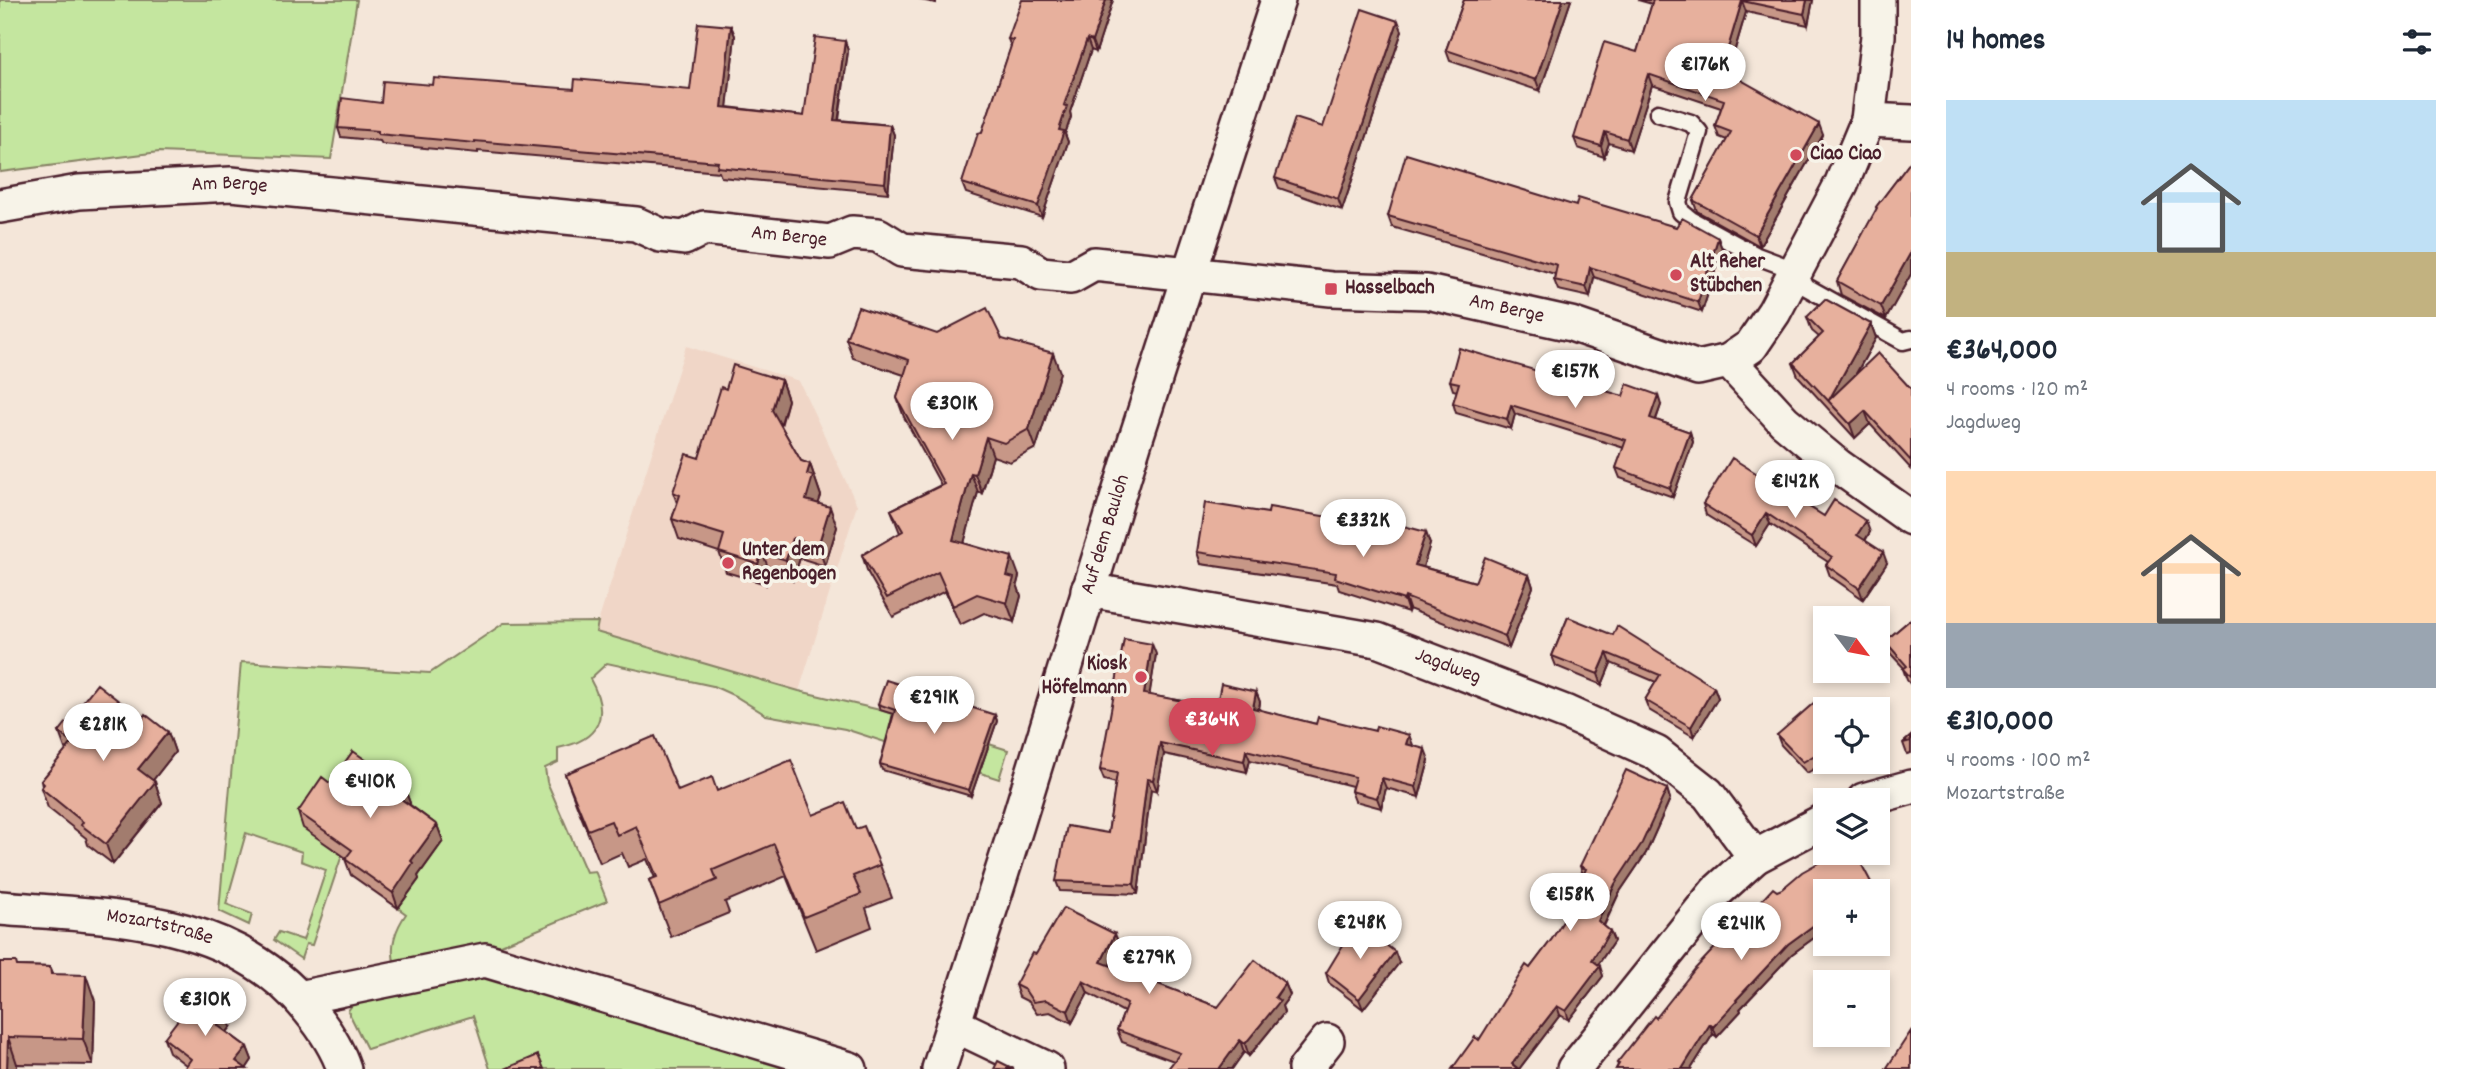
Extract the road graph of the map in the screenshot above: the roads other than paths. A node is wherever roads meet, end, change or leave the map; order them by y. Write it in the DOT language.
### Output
graph roads {
  1 [pos="1278,0"];
  2 [pos="1878,0"];
  3 [pos="1658,113"];
  4 [pos="1868,120"];
  5 [pos="1911,122"];
  6 [pos="0,206"];
  7 [pos="1794,275"];
  8 [pos="1190,276"];
  9 [pos="1911,340"];
  10 [pos="1729,361"];
  11 [pos="1911,518"];
  12 [pos="1088,590"];
  13 [pos="1911,787"];
  14 [pos="1890,793"];
  15 [pos="1813,826"];
  16 [pos="1755,857"];
  17 [pos="0,908"];
  18 [pos="299,998"];
  19 [pos="953,1024"];
  20 [pos="1327,1041"];
  21 [pos="344,1069"];
  22 [pos="850,1069"];
  23 [pos="939,1069"];
  24 [pos="1047,1069"];
  25 [pos="1305,1069"];
  26 [pos="1574,1069"];
  1 -- 8 [label="street, Auf dem Bauloh"];
  2 -- 4 [label="street"];
  3 -- 7 [label="lane"];
  4 -- 5 [label="street"];
  4 -- 7 [label="street"];
  6 -- 8 [label="street, Am Berge"];
  7 -- 9 [label="lane"];
  7 -- 10 [label="street"];
  8 -- 10 [label="street, Am Berge"];
  8 -- 12 [label="street, Auf dem Bauloh"];
  10 -- 11 [label="street"];
  12 -- 16 [label="street, Jagdweg"];
  12 -- 19 [label="street, Auf dem Bauloh"];
  13 -- 14 [label="street"];
  15 -- 16 [label="street"];
  16 -- 26 [label="street"];
  17 -- 18 [label="street, Mozartstraße"];
  18 -- 21 [label="street, Mozartstraße"];
  18 -- 22 [label="street"];
  19 -- 23 [label="street, Auf dem Bauloh"];
  19 -- 24 [label="street"];
  20 -- 25 [label="street"];
}
